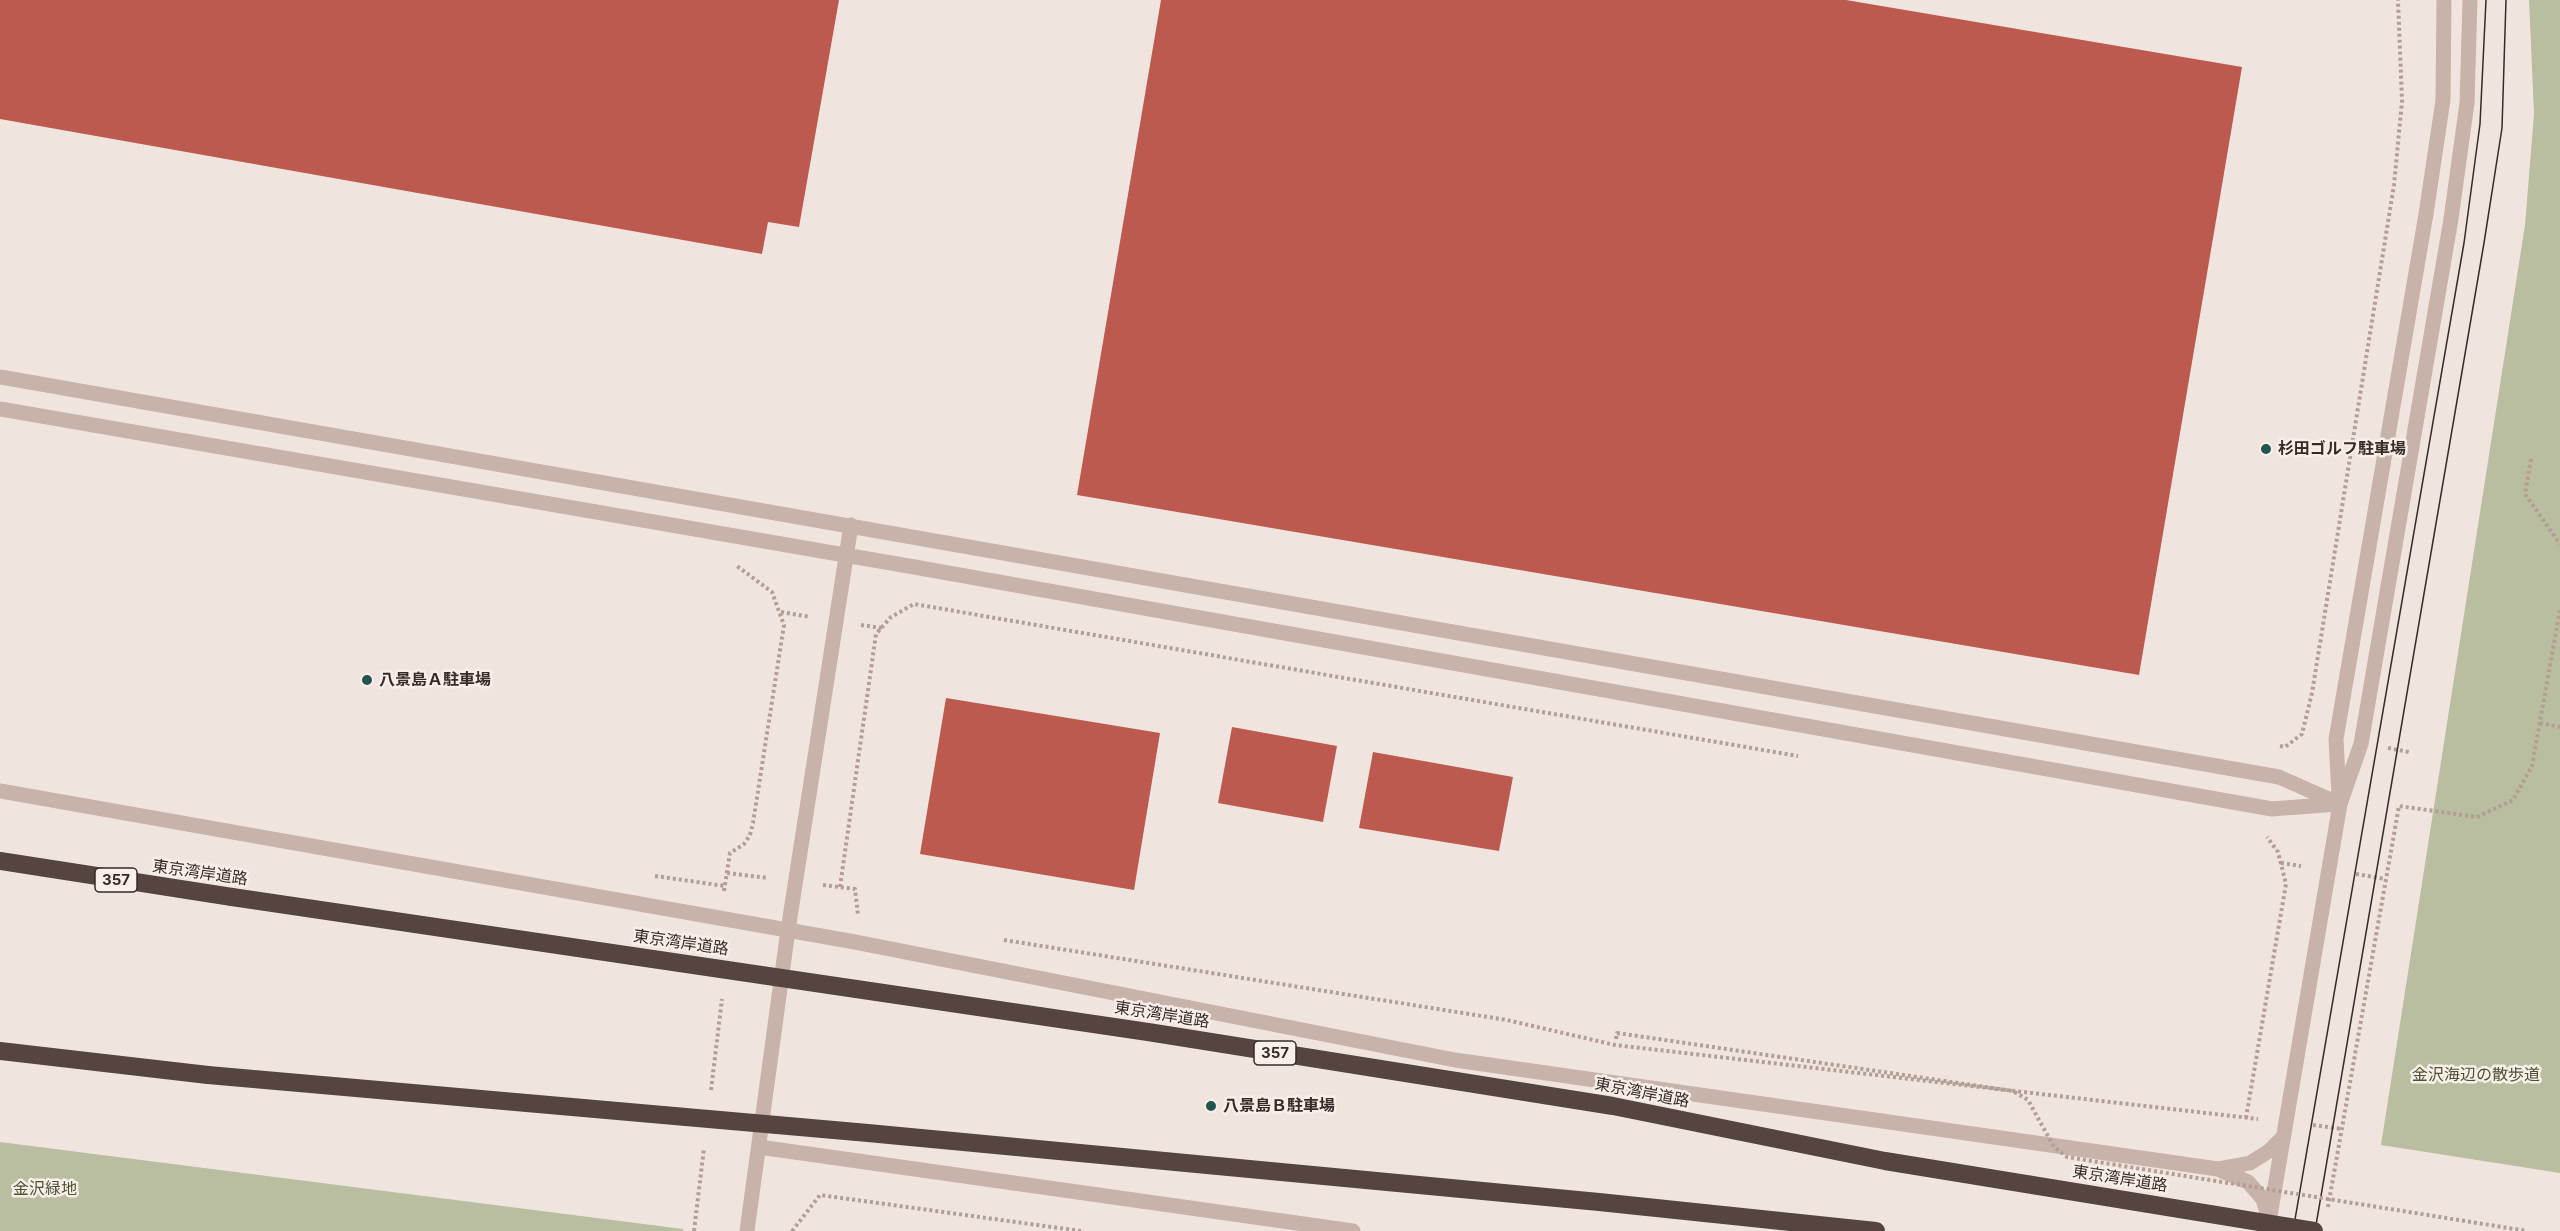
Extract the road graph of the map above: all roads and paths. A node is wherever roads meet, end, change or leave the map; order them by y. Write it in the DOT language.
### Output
graph roads {
  1 [pos="2398,0"];
  2 [pos="2444,0"];
  3 [pos="2470,0"];
  4 [pos="0,377"];
  5 [pos="0,409"];
  6 [pos="2531,459"];
  7 [pos="851,525"];
  8 [pos="2560,544"];
  9 [pos="846,555"];
  10 [pos="731,562"];
  11 [pos="2560,610"];
  12 [pos="2540,723"];
  13 [pos="2560,727"];
  14 [pos="2273,745"];
  15 [pos="1808,757"];
  16 [pos="0,791"];
  17 [pos="2340,804"];
  18 [pos="2255,834"];
  19 [pos="0,861"];
  20 [pos="840,887"];
  21 [pos="721,919"];
  22 [pos="788,930"];
  23 [pos="1000,940"];
  24 [pos="723,988"];
  25 [pos="1616,1042"];
  26 [pos="0,1051"];
  27 [pos="711,1092"];
  28 [pos="2246,1118"];
  29 [pos="2285,1121"];
  30 [pos="2342,1129"];
  31 [pos="2282,1138"];
  32 [pos="705,1139"];
  33 [pos="759,1147"];
  34 [pos="2218,1169"];
  35 [pos="2328,1208"];
  36 [pos="2268,1226"];
  37 [pos="694,1231"];
  38 [pos="747,1231"];
  39 [pos="792,1231"];
  40 [pos="1081,1231"];
  41 [pos="1353,1231"];
  42 [pos="1876,1231"];
  43 [pos="2314,1231"];
  44 [pos="2527,1231"];
  1 -- 14 [label="path"];
  2 -- 17 [label="street"];
  3 -- 17 [label="street"];
  4 -- 7 [label="street"];
  5 -- 9 [label="street"];
  6 -- 8 [label="path"];
  7 -- 9 [label="street"];
  7 -- 17 [label="street"];
  9 -- 17 [label="street"];
  9 -- 22 [label="street"];
  10 -- 21 [label="path"];
  11 -- 12 [label="path"];
  12 -- 13 [label="path"];
  12 -- 30 [label="path"];
  15 -- 20 [label="path"];
  16 -- 21 [label="street"];
  17 -- 29 [label="street"];
  18 -- 28 [label="path"];
  19 -- 43 [label="highway, 東京湾岸道路 / 357, bridge"];
  21 -- 22 [label="street"];
  22 -- 33 [label="street"];
  22 -- 34 [label="street"];
  23 -- 25 [label="path"];
  24 -- 27 [label="path"];
  25 -- 28 [label="path"];
  25 -- 44 [label="path, bridge"];
  26 -- 42 [label="highway, bridge"];
  28 -- 29 [label="path"];
  29 -- 30 [label="path"];
  29 -- 31 [label="street"];
  30 -- 35 [label="path"];
  31 -- 34 [label="street"];
  31 -- 36 [label="street"];
  32 -- 37 [label="path"];
  33 -- 38 [label="street"];
  33 -- 41 [label="street"];
  34 -- 36 [label="street"];
  39 -- 40 [label="path"];
}
